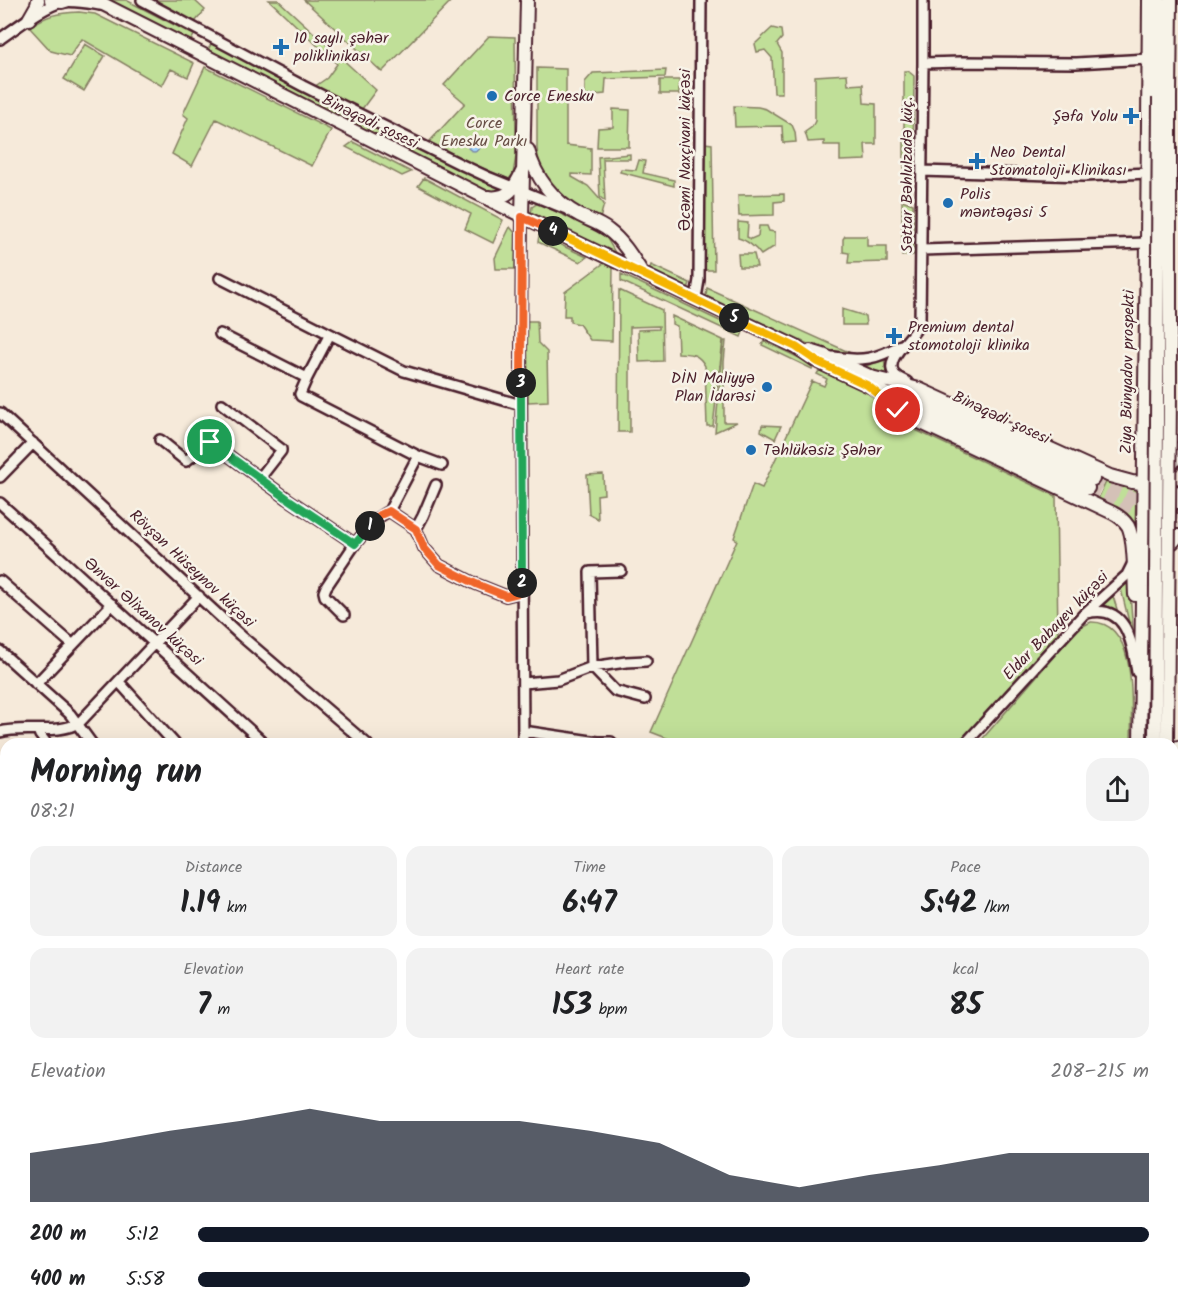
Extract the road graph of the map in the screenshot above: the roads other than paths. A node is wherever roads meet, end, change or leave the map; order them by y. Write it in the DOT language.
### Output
graph roads {
  1 [pos="52,0"];
  2 [pos="142,0"];
  3 [pos="527,0"];
  4 [pos="701,0"];
  5 [pos="923,0"];
  6 [pos="1149,0"];
  7 [pos="1159,0"];
  8 [pos="1171,0"];
  9 [pos="100,3"];
  10 [pos="28,19"];
  11 [pos="0,39"];
  12 [pos="1148,59"];
  13 [pos="923,63"];
  14 [pos="1164,98"];
  15 [pos="525,132"];
  16 [pos="922,171"];
  17 [pos="1148,173"];
  18 [pos="518,189"];
  19 [pos="483,197"];
  20 [pos="539,198"];
  21 [pos="523,211"];
  22 [pos="576,214"];
  23 [pos="1147,243"];
  24 [pos="922,250"];
  25 [pos="644,275"];
  26 [pos="220,278"];
  27 [pos="694,299"];
  28 [pos="220,334"];
  29 [pos="330,334"];
  30 [pos="903,344"];
  31 [pos="796,347"];
  32 [pos="823,355"];
  33 [pos="307,378"];
  34 [pos="869,381"];
  35 [pos="919,389"];
  36 [pos="222,404"];
  37 [pos="521,405"];
  38 [pos="0,412"];
  39 [pos="1144,438"];
  40 [pos="160,440"];
  41 [pos="33,443"];
  42 [pos="1178,449"];
  43 [pos="418,456"];
  44 [pos="442,465"];
  45 [pos="1089,466"];
  46 [pos="0,477"];
  47 [pos="260,478"];
  48 [pos="1091,483"];
  49 [pos="1143,484"];
  50 [pos="1159,484"];
  51 [pos="436,486"];
  52 [pos="1075,495"];
  53 [pos="1178,502"];
  54 [pos="0,503"];
  55 [pos="389,511"];
  56 [pos="1143,515"];
  57 [pos="416,529"];
  58 [pos="1178,536"];
  59 [pos="1153,540"];
  60 [pos="355,544"];
  61 [pos="1178,551"];
  62 [pos="1133,564"];
  63 [pos="621,571"];
  64 [pos="0,581"];
  65 [pos="522,592"];
  66 [pos="200,596"];
  67 [pos="112,604"];
  68 [pos="1084,614"];
  69 [pos="344,615"];
  70 [pos="155,643"];
  71 [pos="74,645"];
  72 [pos="0,651"];
  73 [pos="646,661"];
  74 [pos="592,667"];
  75 [pos="119,682"];
  76 [pos="523,683"];
  77 [pos="36,684"];
  78 [pos="1141,693"];
  79 [pos="645,699"];
  80 [pos="78,724"];
  81 [pos="1,729"];
  82 [pos="39,730"];
  83 [pos="523,731"];
  84 [pos="42,738"];
  85 [pos="88,738"];
  86 [pos="170,738"];
  87 [pos="258,738"];
  88 [pos="360,738"];
  89 [pos="523,738"];
  90 [pos="571,738"];
  91 [pos="970,738"];
  92 [pos="1140,738"];
  93 [pos="1155,738"];
  94 [pos="1167,738"];
  1 -- 9 [label="street"];
  1 -- 10 [label="main road"];
  1 -- 10 [label="street"];
  2 -- 18 [label="street"];
  3 -- 15 [label="main road"];
  4 -- 27 [label="street, Əcəmi Naxçivani küçəsi"];
  5 -- 13 [label="street, Səttar Bəhlulzadə küç."];
  6 -- 12 [label="main road, Ziya Bünyadov prospekti"];
  7 -- 14 [label="main road, Ziya Bünyadov prospekti"];
  8 -- 14 [label="main road, Ziya Bünyadov prospekti"];
  9 -- 19 [label="main road, Binəqədi şosesi"];
  10 -- 11 [label="street"];
  12 -- 13 [label="street"];
  12 -- 17 [label="main road, Ziya Bünyadov prospekti"];
  13 -- 16 [label="street, Səttar Bəhlulzadə küç."];
  14 -- 93 [label="main road, Ziya Bünyadov prospekti, bridge"];
  14 -- 94 [label="main road, Ziya Bünyadov prospekti, bridge"];
  15 -- 18 [label="main road"];
  15 -- 22 [label="main road"];
  16 -- 17 [label="street"];
  16 -- 24 [label="street, Səttar Bəhlulzadə küç."];
  17 -- 23 [label="main road, Ziya Bünyadov prospekti"];
  18 -- 19 [label="main road"];
  18 -- 20 [label="street"];
  18 -- 21 [label="main road"];
  19 -- 21 [label="main road, Binəqədi şosesi"];
  20 -- 21 [label="street"];
  20 -- 22 [label="street"];
  21 -- 25 [label="main road, Binəqədi şosesi"];
  21 -- 37 [label="street"];
  22 -- 25 [label="main road"];
  23 -- 24 [label="street"];
  23 -- 39 [label="main road, Ziya Bünyadov prospekti"];
  24 -- 30 [label="street, Səttar Bəhlulzadə küç."];
  25 -- 27 [label="main road, Binəqədi şosesi"];
  26 -- 29 [label="street"];
  27 -- 31 [label="main road, Binəqədi şosesi"];
  28 -- 33 [label="street"];
  29 -- 33 [label="street"];
  29 -- 37 [label="street"];
  30 -- 32 [label="street"];
  30 -- 35 [label="street"];
  31 -- 32 [label="main road, Binəqədi şosesi"];
  31 -- 34 [label="main road, Binəqədi şosesi"];
  32 -- 34 [label="main road, Binəqədi şosesi"];
  33 -- 43 [label="street"];
  34 -- 35 [label="main road"];
  34 -- 48 [label="main road, Binəqədi şosesi"];
  34 -- 52 [label="main road"];
  35 -- 45 [label="main road"];
  36 -- 47 [label="street"];
  37 -- 65 [label="street"];
  38 -- 41 [label="street, Rövşən Hüseynov küçəsi"];
  39 -- 42 [label="main road"];
  39 -- 49 [label="main road, Ziya Bünyadov prospekti"];
  40 -- 47 [label="street"];
  41 -- 46 [label="street"];
  41 -- 66 [label="street, Rövşən Hüseynov küçəsi"];
  43 -- 44 [label="street"];
  43 -- 55 [label="street"];
  45 -- 49 [label="main road"];
  45 -- 52 [label="main road"];
  47 -- 60 [label="street"];
  49 -- 50 [label="main road"];
  49 -- 56 [label="main road, Ziya Bünyadov prospekti"];
  50 -- 53 [label="main road"];
  50 -- 56 [label="main road"];
  51 -- 57 [label="street"];
  52 -- 62 [label="main road"];
  54 -- 67 [label="street, Ənvər Əlixanov küçəsi"];
  55 -- 57 [label="street"];
  55 -- 60 [label="street"];
  56 -- 59 [label="main road"];
  56 -- 62 [label="street, Eldar Babayev küçəsi"];
  56 -- 78 [label="main road, Ziya Bünyadov prospekti"];
  57 -- 65 [label="street"];
  58 -- 59 [label="main road"];
  59 -- 61 [label="main road"];
  60 -- 69 [label="street"];
  62 -- 68 [label="street, Eldar Babayev küçəsi"];
  62 -- 78 [label="main road"];
  63 -- 74 [label="street"];
  64 -- 71 [label="street"];
  65 -- 76 [label="street"];
  66 -- 70 [label="street"];
  66 -- 88 [label="street, Rövşən Hüseynov küçəsi"];
  67 -- 70 [label="street, Ənvər Əlixanov küçəsi"];
  67 -- 71 [label="street"];
  68 -- 78 [label="street"];
  68 -- 91 [label="street, Eldar Babayev küçəsi"];
  70 -- 75 [label="street"];
  70 -- 87 [label="street, Ənvər Əlixanov küçəsi"];
  71 -- 77 [label="street"];
  72 -- 77 [label="street"];
  73 -- 74 [label="street"];
  74 -- 76 [label="street"];
  74 -- 79 [label="street"];
  75 -- 80 [label="street"];
  75 -- 86 [label="street"];
  76 -- 83 [label="street"];
  77 -- 80 [label="street"];
  78 -- 92 [label="main road, Ziya Bünyadov prospekti"];
  80 -- 82 [label="street"];
  80 -- 85 [label="street"];
  81 -- 82 [label="street"];
  82 -- 84 [label="street"];
  83 -- 89 [label="street"];
  83 -- 90 [label="street"];
}
